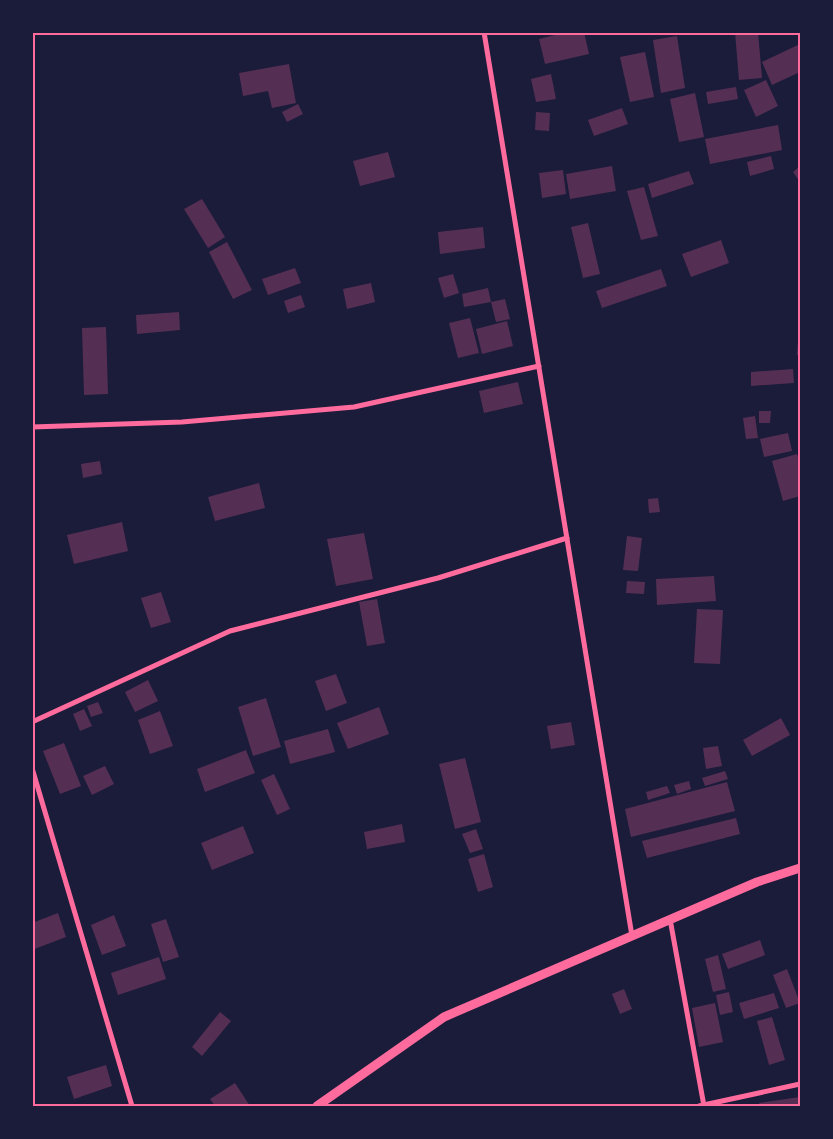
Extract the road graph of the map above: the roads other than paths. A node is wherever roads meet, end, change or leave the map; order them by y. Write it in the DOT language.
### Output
graph roads {
  1 [pos="484,32"];
  2 [pos="539,366"];
  3 [pos="32,427"];
  4 [pos="567,538"];
  5 [pos="32,722"];
  6 [pos="32,768"];
  7 [pos="800,868"];
  8 [pos="670,919"];
  9 [pos="632,936"];
  10 [pos="800,1084"];
  11 [pos="132,1106"];
  12 [pos="317,1106"];
  13 [pos="702,1106"];
  1 -- 2 [label="street"];
  2 -- 3 [label="street"];
  2 -- 4 [label="street"];
  4 -- 5 [label="street"];
  4 -- 9 [label="street"];
  6 -- 11 [label="street"];
  7 -- 8 [label="street"];
  8 -- 9 [label="street"];
  8 -- 13 [label="street"];
  9 -- 12 [label="street"];
  10 -- 13 [label="street"];
}
